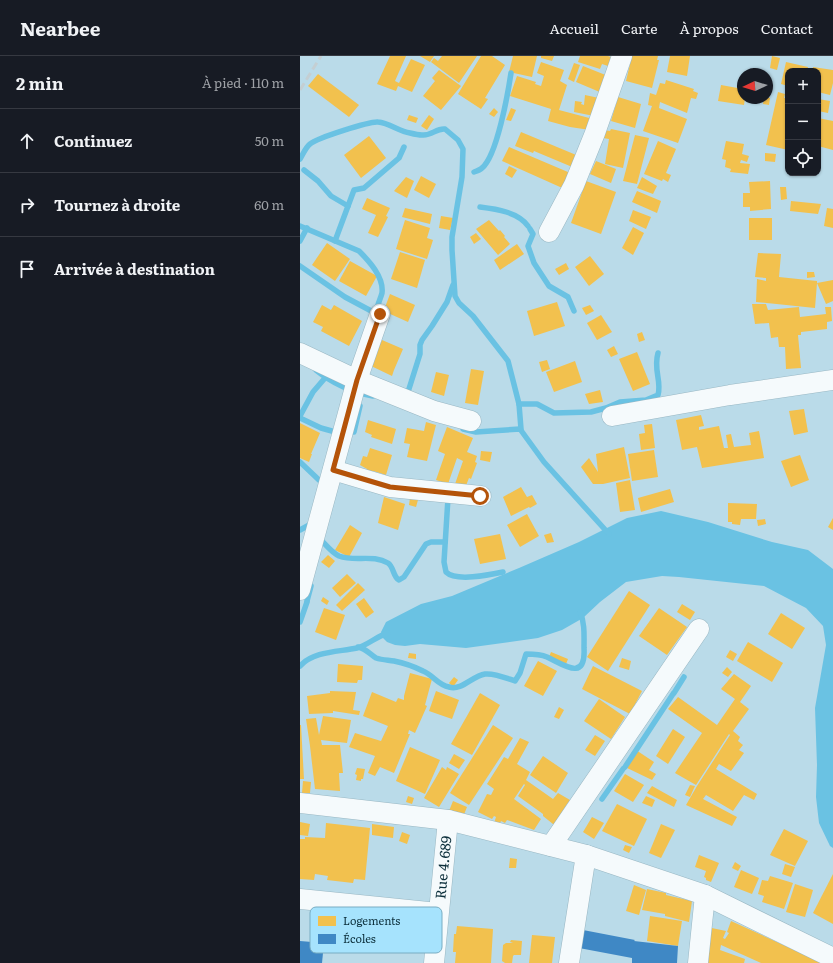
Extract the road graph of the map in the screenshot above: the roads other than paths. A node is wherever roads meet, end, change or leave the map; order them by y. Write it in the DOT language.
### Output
graph roads {
  1 [pos="622,56"];
  2 [pos="549,232"];
  3 [pos="380,314"];
  4 [pos="300,353"];
  5 [pos="357,380"];
  6 [pos="833,380"];
  7 [pos="612,416"];
  8 [pos="471,422"];
  9 [pos="333,470"];
  10 [pos="480,496"];
  11 [pos="300,590"];
  12 [pos="699,629"];
  13 [pos="300,803"];
  14 [pos="448,820"];
  15 [pos="551,846"];
  16 [pos="586,855"];
  17 [pos="705,895"];
  18 [pos="300,899"];
  19 [pos="379,907"];
  20 [pos="439,907"];
  21 [pos="435,953"];
  22 [pos="833,958"];
  23 [pos="434,963"];
  24 [pos="569,963"];
  25 [pos="698,963"];
  1 -- 2 [label="street"];
  3 -- 5 [label="street"];
  4 -- 5 [label="street"];
  5 -- 8 [label="street"];
  5 -- 9 [label="street"];
  6 -- 7 [label="street"];
  9 -- 10 [label="street"];
  9 -- 11 [label="street"];
  12 -- 15 [label="street"];
  13 -- 14 [label="street"];
  14 -- 15 [label="street"];
  14 -- 20 [label="street, Rue 4.689"];
  15 -- 16 [label="street"];
  16 -- 17 [label="street"];
  16 -- 24 [label="street"];
  17 -- 22 [label="street"];
  17 -- 25 [label="street"];
  18 -- 19 [label="street"];
  21 -- 23 [label="street, Rue 4.689"];
}
